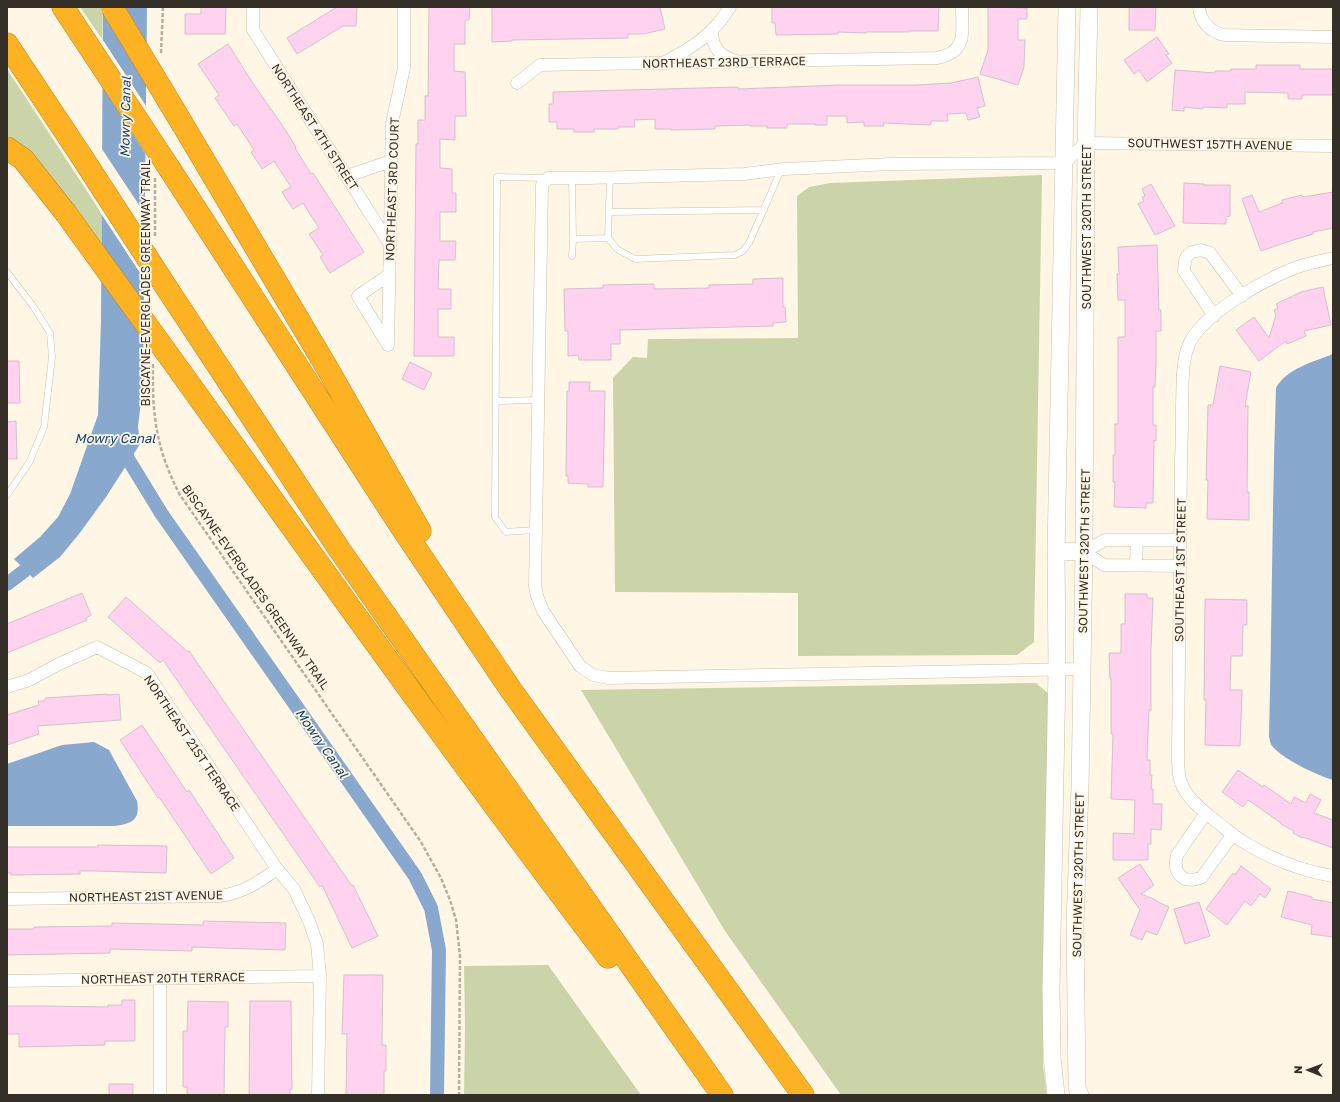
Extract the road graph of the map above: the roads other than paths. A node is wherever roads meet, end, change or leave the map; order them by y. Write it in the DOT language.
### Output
graph roads {
  1 [pos="64,7"];
  2 [pos="112,7"];
  3 [pos="253,7"];
  4 [pos="404,7"];
  5 [pos="730,7"];
  6 [pos="962,7"];
  7 [pos="1067,7"];
  8 [pos="1089,7"];
  9 [pos="1199,7"];
  10 [pos="712,31"];
  11 [pos="1333,37"];
  12 [pos="7,44"];
  13 [pos="742,62"];
  14 [pos="662,63"];
  15 [pos="517,83"];
  16 [pos="1086,143"];
  17 [pos="1333,146"];
  18 [pos="7,148"];
  19 [pos="391,162"];
  20 [pos="1064,163"];
  21 [pos="781,170"];
  22 [pos="347,176"];
  23 [pos="610,177"];
  24 [pos="548,178"];
  25 [pos="572,178"];
  26 [pos="764,210"];
  27 [pos="609,212"];
  28 [pos="608,238"];
  29 [pos="573,239"];
  30 [pos="389,243"];
  31 [pos="572,256"];
  32 [pos="1333,258"];
  33 [pos="7,272"];
  34 [pos="389,276"];
  35 [pos="1242,296"];
  36 [pos="1214,316"];
  37 [pos="538,400"];
  38 [pos="496,401"];
  39 [pos="7,495"];
  40 [pos="536,530"];
  41 [pos="1137,540"];
  42 [pos="1180,540"];
  43 [pos="1056,551"];
  44 [pos="1084,552"];
  45 [pos="1136,565"];
  46 [pos="1179,566"];
  47 [pos="1056,669"];
  48 [pos="1082,670"];
  49 [pos="7,687"];
  50 [pos="511,690"];
  51 [pos="1206,813"];
  52 [pos="1229,831"];
  53 [pos="277,869"];
  54 [pos="1333,876"];
  55 [pos="7,899"];
  56 [pos="320,976"];
  57 [pos="160,978"];
  58 [pos="7,981"];
  59 [pos="721,1093"];
  60 [pos="160,1095"];
  61 [pos="318,1095"];
  62 [pos="803,1095"];
  63 [pos="1056,1095"];
  64 [pos="1080,1095"];
  1 -- 50 [label="highway, bridge"];
  2 -- 50 [label="highway, bridge"];
  3 -- 22 [label="street, NORTHEAST 4TH STREET"];
  4 -- 19 [label="street, NORTHEAST 3RD COURT"];
  5 -- 10 [label="street"];
  6 -- 13 [label="street, NORTHEAST 23RD TERRACE"];
  7 -- 20 [label="street, SOUTHWEST 320TH STREET"];
  8 -- 16 [label="street, SOUTHWEST 320TH STREET"];
  9 -- 11 [label="street"];
  10 -- 13 [label="street"];
  10 -- 14 [label="street"];
  12 -- 59 [label="highway, bridge"];
  13 -- 14 [label="street, NORTHEAST 23RD TERRACE"];
  14 -- 15 [label="street, NORTHEAST 23RD TERRACE"];
  16 -- 17 [label="street, SOUTHWEST 157TH AVENUE"];
  16 -- 20 [label="street"];
  16 -- 44 [label="street, SOUTHWEST 320TH STREET"];
  18 -- 59 [label="highway, bridge"];
  19 -- 22 [label="street"];
  19 -- 30 [label="street, NORTHEAST 3RD COURT"];
  20 -- 21 [label="street"];
  20 -- 43 [label="street, SOUTHWEST 320TH STREET"];
  21 -- 23 [label="street"];
  21 -- 26 [label="lane"];
  22 -- 30 [label="street, NORTHEAST 4TH STREET"];
  23 -- 25 [label="street"];
  23 -- 27 [label="lane"];
  24 -- 25 [label="street"];
  24 -- 37 [label="street"];
  24 -- 38 [label="lane"];
  25 -- 29 [label="lane"];
  26 -- 27 [label="lane"];
  26 -- 28 [label="lane"];
  27 -- 28 [label="lane"];
  28 -- 29 [label="lane"];
  29 -- 31 [label="lane"];
  30 -- 34 [label="street, NORTHEAST 3RD COURT"];
  32 -- 35 [label="street, SOUTHEAST 1ST STREET"];
  33 -- 39 [label="lane"];
  34 -- 34 [label="street, NORTHEAST 3RD COURT"];
  35 -- 36 [label="street, SOUTHEAST 1ST STREET"];
  35 -- 36 [label="street"];
  36 -- 42 [label="street, SOUTHEAST 1ST STREET"];
  37 -- 38 [label="lane"];
  37 -- 40 [label="street"];
  38 -- 40 [label="lane"];
  40 -- 47 [label="street"];
  41 -- 42 [label="street"];
  41 -- 44 [label="street"];
  41 -- 45 [label="street"];
  42 -- 46 [label="street, SOUTHEAST 1ST STREET"];
  43 -- 44 [label="street"];
  43 -- 47 [label="street, SOUTHWEST 320TH STREET"];
  44 -- 45 [label="street"];
  44 -- 48 [label="street, SOUTHWEST 320TH STREET"];
  45 -- 46 [label="street"];
  46 -- 51 [label="street, SOUTHEAST 1ST STREET"];
  47 -- 48 [label="street"];
  47 -- 63 [label="street, SOUTHWEST 320TH STREET"];
  48 -- 64 [label="street, SOUTHWEST 320TH STREET"];
  49 -- 53 [label="street, NORTHEAST 21ST TERRACE"];
  50 -- 62 [label="highway"];
  51 -- 52 [label="street, SOUTHEAST 1ST STREET"];
  51 -- 52 [label="street"];
  52 -- 54 [label="street, SOUTHEAST 1ST STREET"];
  53 -- 55 [label="street, NORTHEAST 21ST AVENUE"];
  53 -- 56 [label="street, NORTHEAST 21ST TERRACE"];
  56 -- 57 [label="street, NORTHEAST 20TH TERRACE"];
  56 -- 61 [label="street"];
  57 -- 58 [label="street, NORTHEAST 20TH TERRACE"];
  57 -- 60 [label="street"];
}
